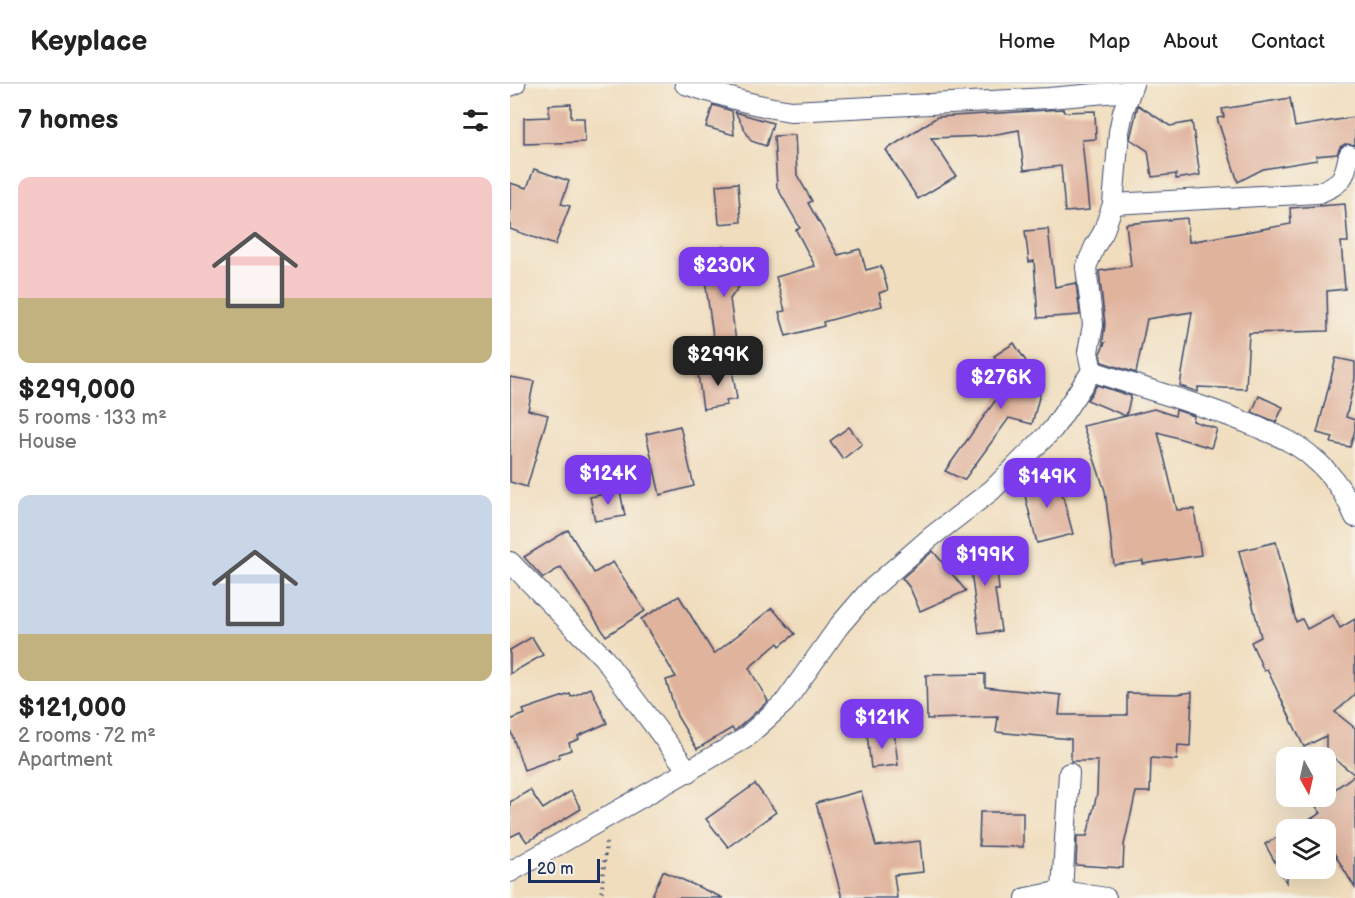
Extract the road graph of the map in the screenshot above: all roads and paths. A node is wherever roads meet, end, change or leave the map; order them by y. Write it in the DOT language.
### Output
graph roads {
  1 [pos="515,84"];
  2 [pos="685,84"];
  3 [pos="510,86"];
  4 [pos="1131,87"];
  5 [pos="1349,154"];
  6 [pos="1113,204"];
  7 [pos="1092,371"];
  8 [pos="1355,517"];
  9 [pos="510,562"];
  10 [pos="689,772"];
  11 [pos="1069,773"];
  12 [pos="608,818"];
  13 [pos="510,872"];
  14 [pos="1062,891"];
  15 [pos="601,898"];
  16 [pos="1026,898"];
  17 [pos="1106,898"];
  1 -- 3 [label="street"];
  2 -- 4 [label="street"];
  4 -- 6 [label="street"];
  5 -- 6 [label="street"];
  6 -- 7 [label="street"];
  7 -- 8 [label="street"];
  7 -- 10 [label="street"];
  9 -- 10 [label="street"];
  10 -- 12 [label="street"];
  11 -- 14 [label="street"];
  12 -- 13 [label="street"];
  12 -- 15 [label="path"];
  14 -- 16 [label="street"];
  14 -- 17 [label="street"];
}
